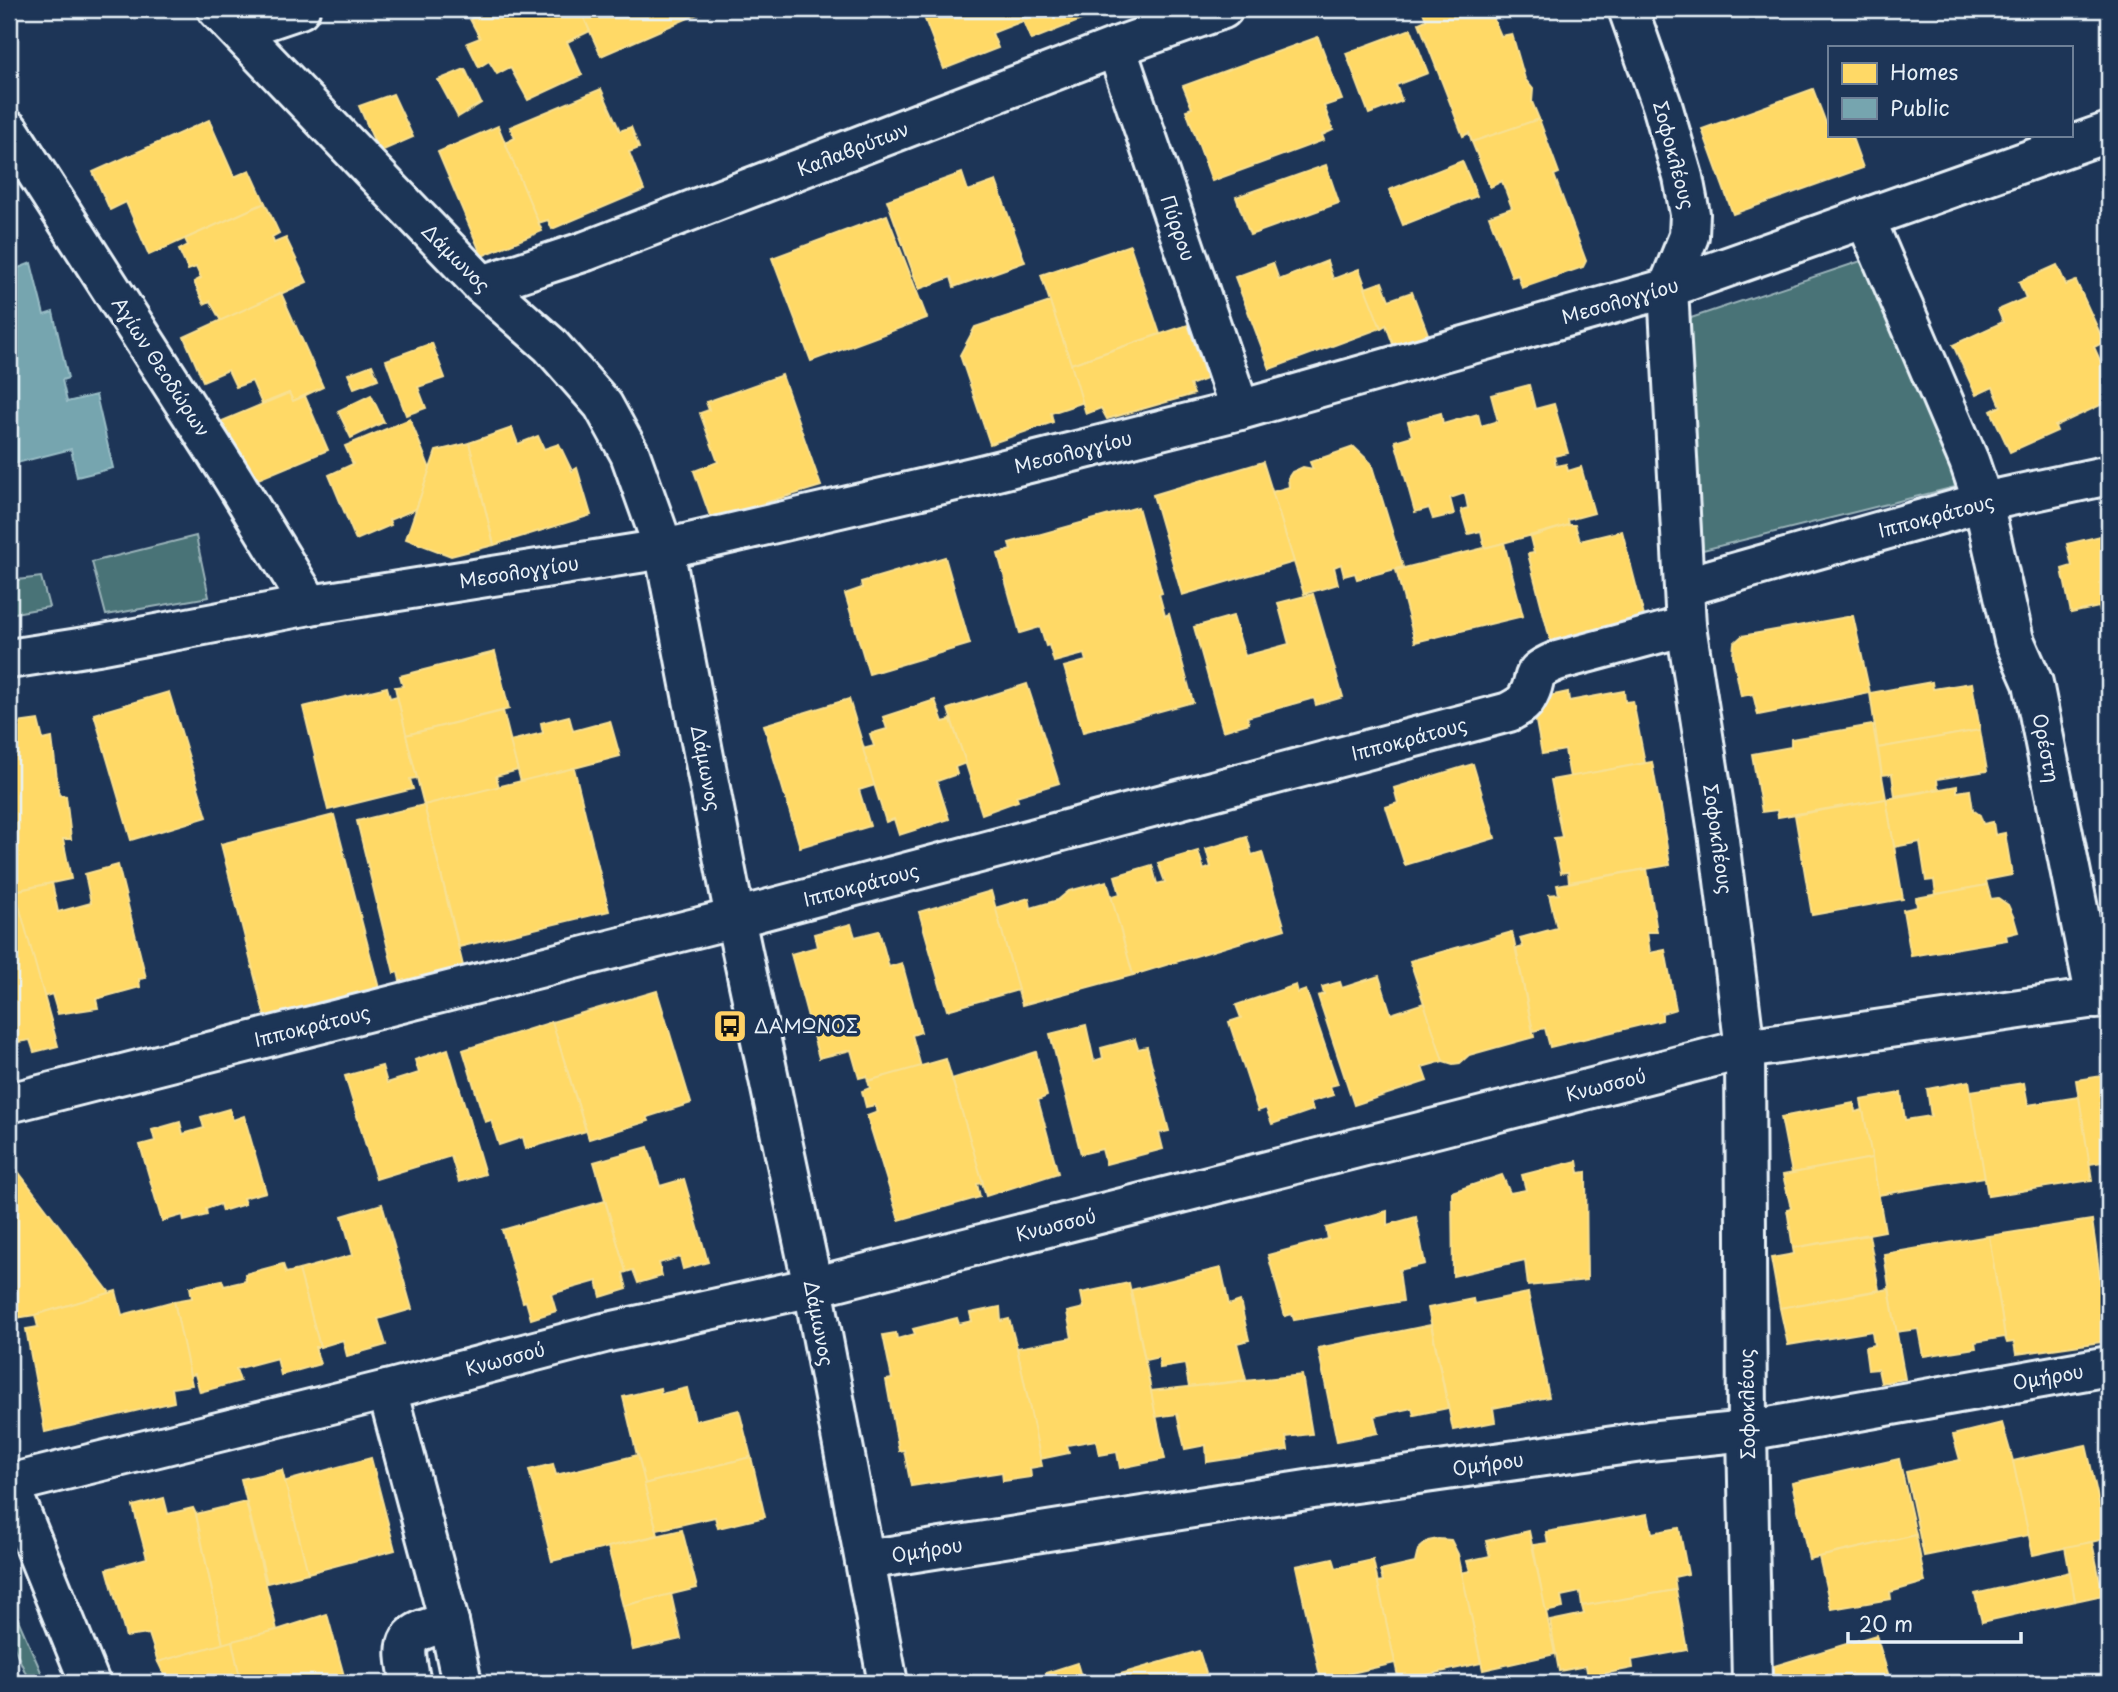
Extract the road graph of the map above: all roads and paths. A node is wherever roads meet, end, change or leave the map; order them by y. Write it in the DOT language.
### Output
graph roads {
  1 [pos="300,9"];
  2 [pos="1223,9"];
  3 [pos="1628,9"];
  4 [pos="227,20"];
  5 [pos="1116,47"];
  6 [pos="9,130"];
  7 [pos="2109,132"];
  8 [pos="1865,218"];
  9 [pos="482,285"];
  10 [pos="1668,288"];
  11 [pos="1240,410"];
  12 [pos="2109,475"];
  13 [pos="1983,502"];
  14 [pos="664,549"];
  15 [pos="1684,587"];
  16 [pos="310,605"];
  17 [pos="1686,626"];
  18 [pos="9,659"];
  19 [pos="735,918"];
  20 [pos="2102,997"];
  21 [pos="1745,1049"];
  22 [pos="9,1103"];
  23 [pos="813,1287"];
  24 [pos="2109,1366"];
  25 [pos="387,1390"];
  26 [pos="1747,1431"];
  27 [pos="9,1484"];
  28 [pos="865,1560"];
  29 [pos="449,1622"];
  30 [pos="90,1683"];
  31 [pos="411,1683"];
  32 [pos="462,1683"];
  33 [pos="888,1683"];
  34 [pos="1752,1683"];
  1 -- 4 [label="street"];
  2 -- 5 [label="street, Καλαβρύτων"];
  3 -- 10 [label="street, Σοφοκλέους"];
  4 -- 9 [label="street, Δάμωνος"];
  5 -- 9 [label="street, Καλαβρύτων"];
  5 -- 11 [label="street, Πύρρου"];
  6 -- 16 [label="street, Αγίων Θεοδώρων"];
  7 -- 8 [label="street, Μεσολογγίου"];
  8 -- 10 [label="street, Μεσολογγίου"];
  8 -- 13 [label="street, Ορέστη"];
  9 -- 14 [label="street, Δάμωνος"];
  10 -- 11 [label="street, Μεσολογγίου"];
  10 -- 15 [label="street, Σοφοκλέους"];
  11 -- 14 [label="street, Μεσολογγίου"];
  12 -- 13 [label="street, Ιπποκράτους"];
  13 -- 15 [label="street, Ιπποκράτους"];
  13 -- 20 [label="street, Ορέστη"];
  14 -- 16 [label="street, Μεσολογγίου"];
  14 -- 19 [label="street, Δάμωνος"];
  15 -- 17 [label="street, Σοφοκλέους"];
  16 -- 18 [label="street, Μεσολογγίου"];
  17 -- 19 [label="street, Ιπποκράτους"];
  17 -- 21 [label="street, Σοφοκλέους"];
  19 -- 22 [label="street, Ιπποκράτους"];
  19 -- 23 [label="street, Δάμωνος"];
  20 -- 21 [label="street, Κνωσσού"];
  21 -- 23 [label="street, Κνωσσού"];
  21 -- 26 [label="street, Σοφοκλέους"];
  23 -- 25 [label="street, Κνωσσού"];
  23 -- 28 [label="street, Δάμωνος"];
  24 -- 26 [label="street, Ομήρου"];
  25 -- 27 [label="street, Κνωσσού"];
  25 -- 29 [label="street"];
  26 -- 28 [label="street, Ομήρου"];
  26 -- 34 [label="street, Σοφοκλέους"];
  27 -- 30 [label="street"];
  28 -- 33 [label="street, Δάμωνος"];
  29 -- 31 [label="street"];
  29 -- 32 [label="street"];
}
